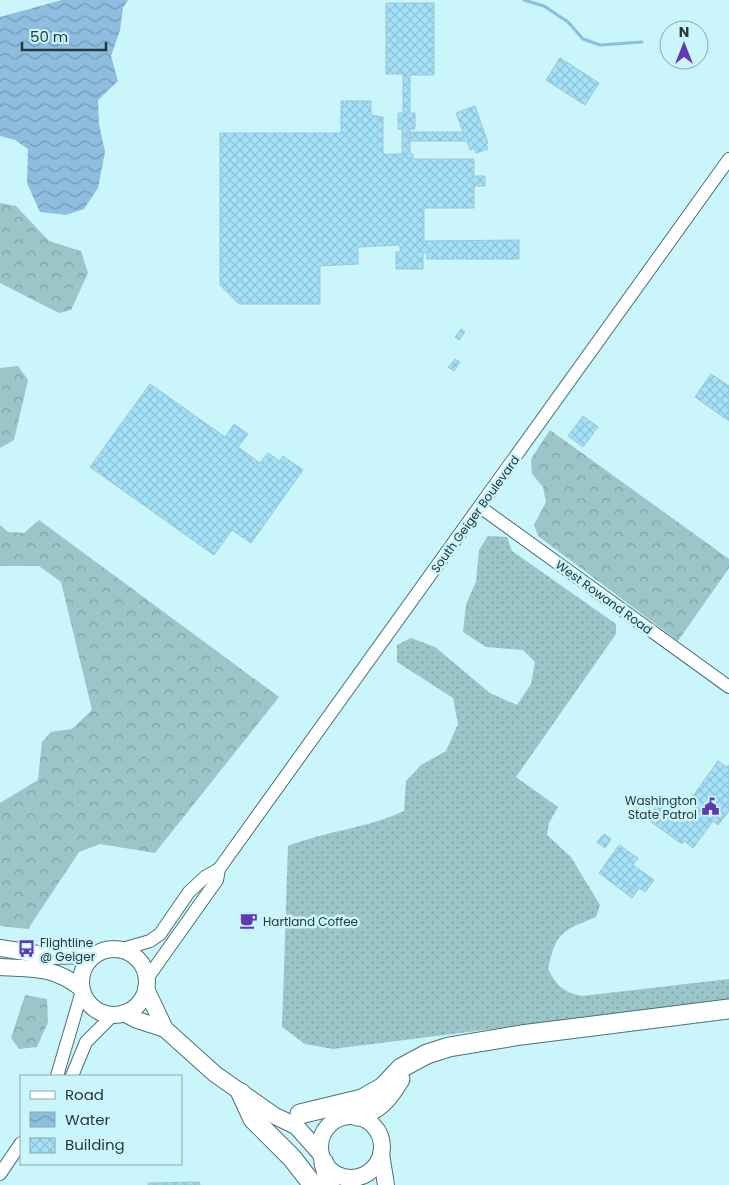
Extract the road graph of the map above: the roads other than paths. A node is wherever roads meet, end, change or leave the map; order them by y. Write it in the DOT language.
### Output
graph roads {
  1 [pos="729,159"];
  2 [pos="480,507"];
  3 [pos="729,687"];
  4 [pos="219,869"];
  5 [pos="0,948"];
  6 [pos="119,950"];
  7 [pos="95,955"];
  8 [pos="0,967"];
  9 [pos="146,984"];
  10 [pos="82,989"];
  11 [pos="729,1009"];
  12 [pos="118,1014"];
  13 [pos="165,1029"];
  14 [pos="415,1062"];
  15 [pos="57,1075"];
  16 [pos="72,1075"];
  17 [pos="248,1098"];
  18 [pos="300,1114"];
  19 [pos="357,1116"];
  20 [pos="338,1118"];
  21 [pos="20,1144"];
  22 [pos="382,1154"];
  23 [pos="322,1158"];
  24 [pos="0,1174"];
  25 [pos="341,1182"];
  26 [pos="313,1185"];
  27 [pos="386,1185"];
  1 -- 2 [label="street, South Geiger Boulevard"];
  2 -- 3 [label="street, West Rowand Road"];
  2 -- 4 [label="street, South Geiger Boulevard"];
  4 -- 6 [label="street, South Geiger Boulevard"];
  4 -- 9 [label="street, South Geiger Boulevard"];
  5 -- 7 [label="main road"];
  6 -- 7 [label="main road"];
  6 -- 9 [label="main road"];
  7 -- 10 [label="main road"];
  8 -- 10 [label="main road"];
  9 -- 12 [label="main road"];
  9 -- 13 [label="main road"];
  10 -- 12 [label="main road"];
  10 -- 15 [label="street"];
  11 -- 14 [label="highway"];
  12 -- 13 [label="main road"];
  12 -- 16 [label="street"];
  13 -- 17 [label="main road"];
  14 -- 18 [label="highway"];
  14 -- 19 [label="highway"];
  17 -- 18 [label="main road"];
  17 -- 23 [label="main road"];
  17 -- 26 [label="highway"];
  18 -- 20 [label="main road"];
  19 -- 20 [label="main road"];
  19 -- 22 [label="main road"];
  20 -- 23 [label="main road"];
  21 -- 24 [label="street"];
  22 -- 25 [label="main road"];
  22 -- 27 [label="main road"];
  23 -- 25 [label="highway"];
}
